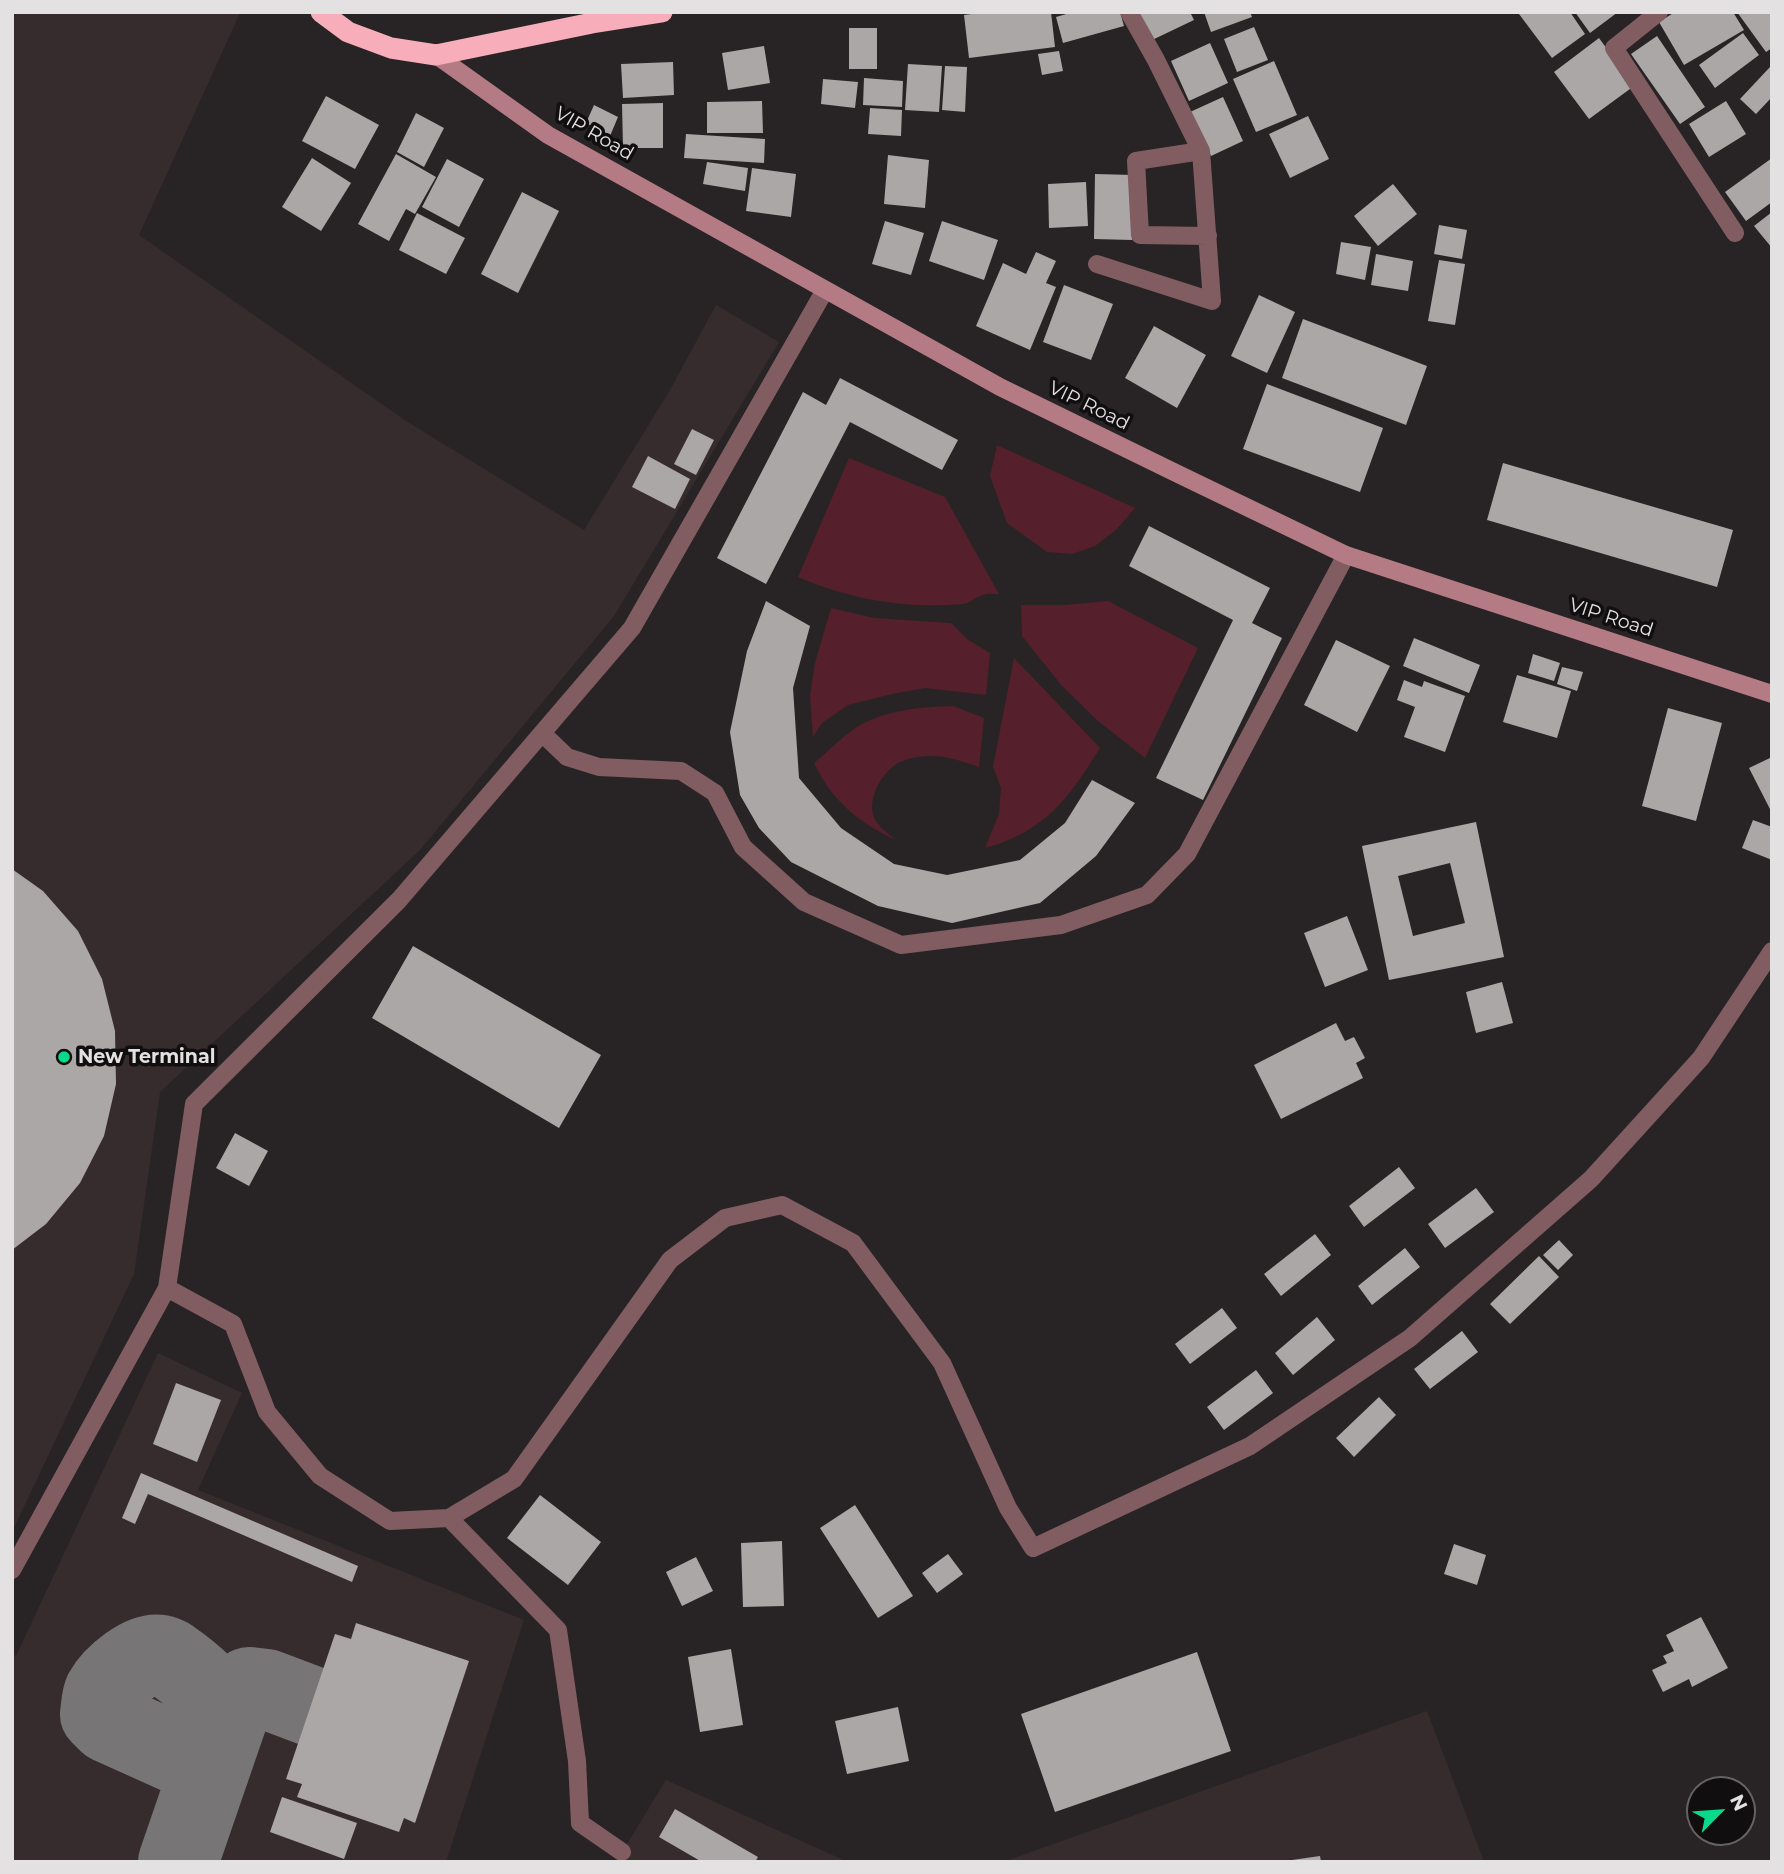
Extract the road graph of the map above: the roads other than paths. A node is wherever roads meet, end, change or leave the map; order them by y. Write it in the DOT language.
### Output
graph roads {
  1 [pos="321,12"];
  2 [pos="662,12"];
  3 [pos="1129,12"];
  4 [pos="1659,12"];
  5 [pos="436,55"];
  6 [pos="1201,151"];
  7 [pos="1735,233"];
  8 [pos="1208,236"];
  9 [pos="1097,264"];
  10 [pos="825,290"];
  11 [pos="1346,555"];
  12 [pos="1772,694"];
  13 [pos="542,733"];
  14 [pos="1772,951"];
  15 [pos="167,1288"];
  16 [pos="449,1518"];
  17 [pos="12,1570"];
  18 [pos="622,1852"];
  1 -- 5 [label="highway, VIP Road"];
  2 -- 5 [label="highway, VIP Road"];
  3 -- 6 [label="street"];
  4 -- 7 [label="street"];
  5 -- 10 [label="main road, VIP Road"];
  6 -- 8 [label="street"];
  6 -- 8 [label="street"];
  8 -- 9 [label="street"];
  10 -- 11 [label="main road, VIP Road"];
  10 -- 13 [label="street"];
  11 -- 12 [label="main road, VIP Road"];
  11 -- 13 [label="street"];
  13 -- 15 [label="street"];
  14 -- 16 [label="street"];
  15 -- 16 [label="street"];
  15 -- 17 [label="street"];
  16 -- 18 [label="street"];
}
